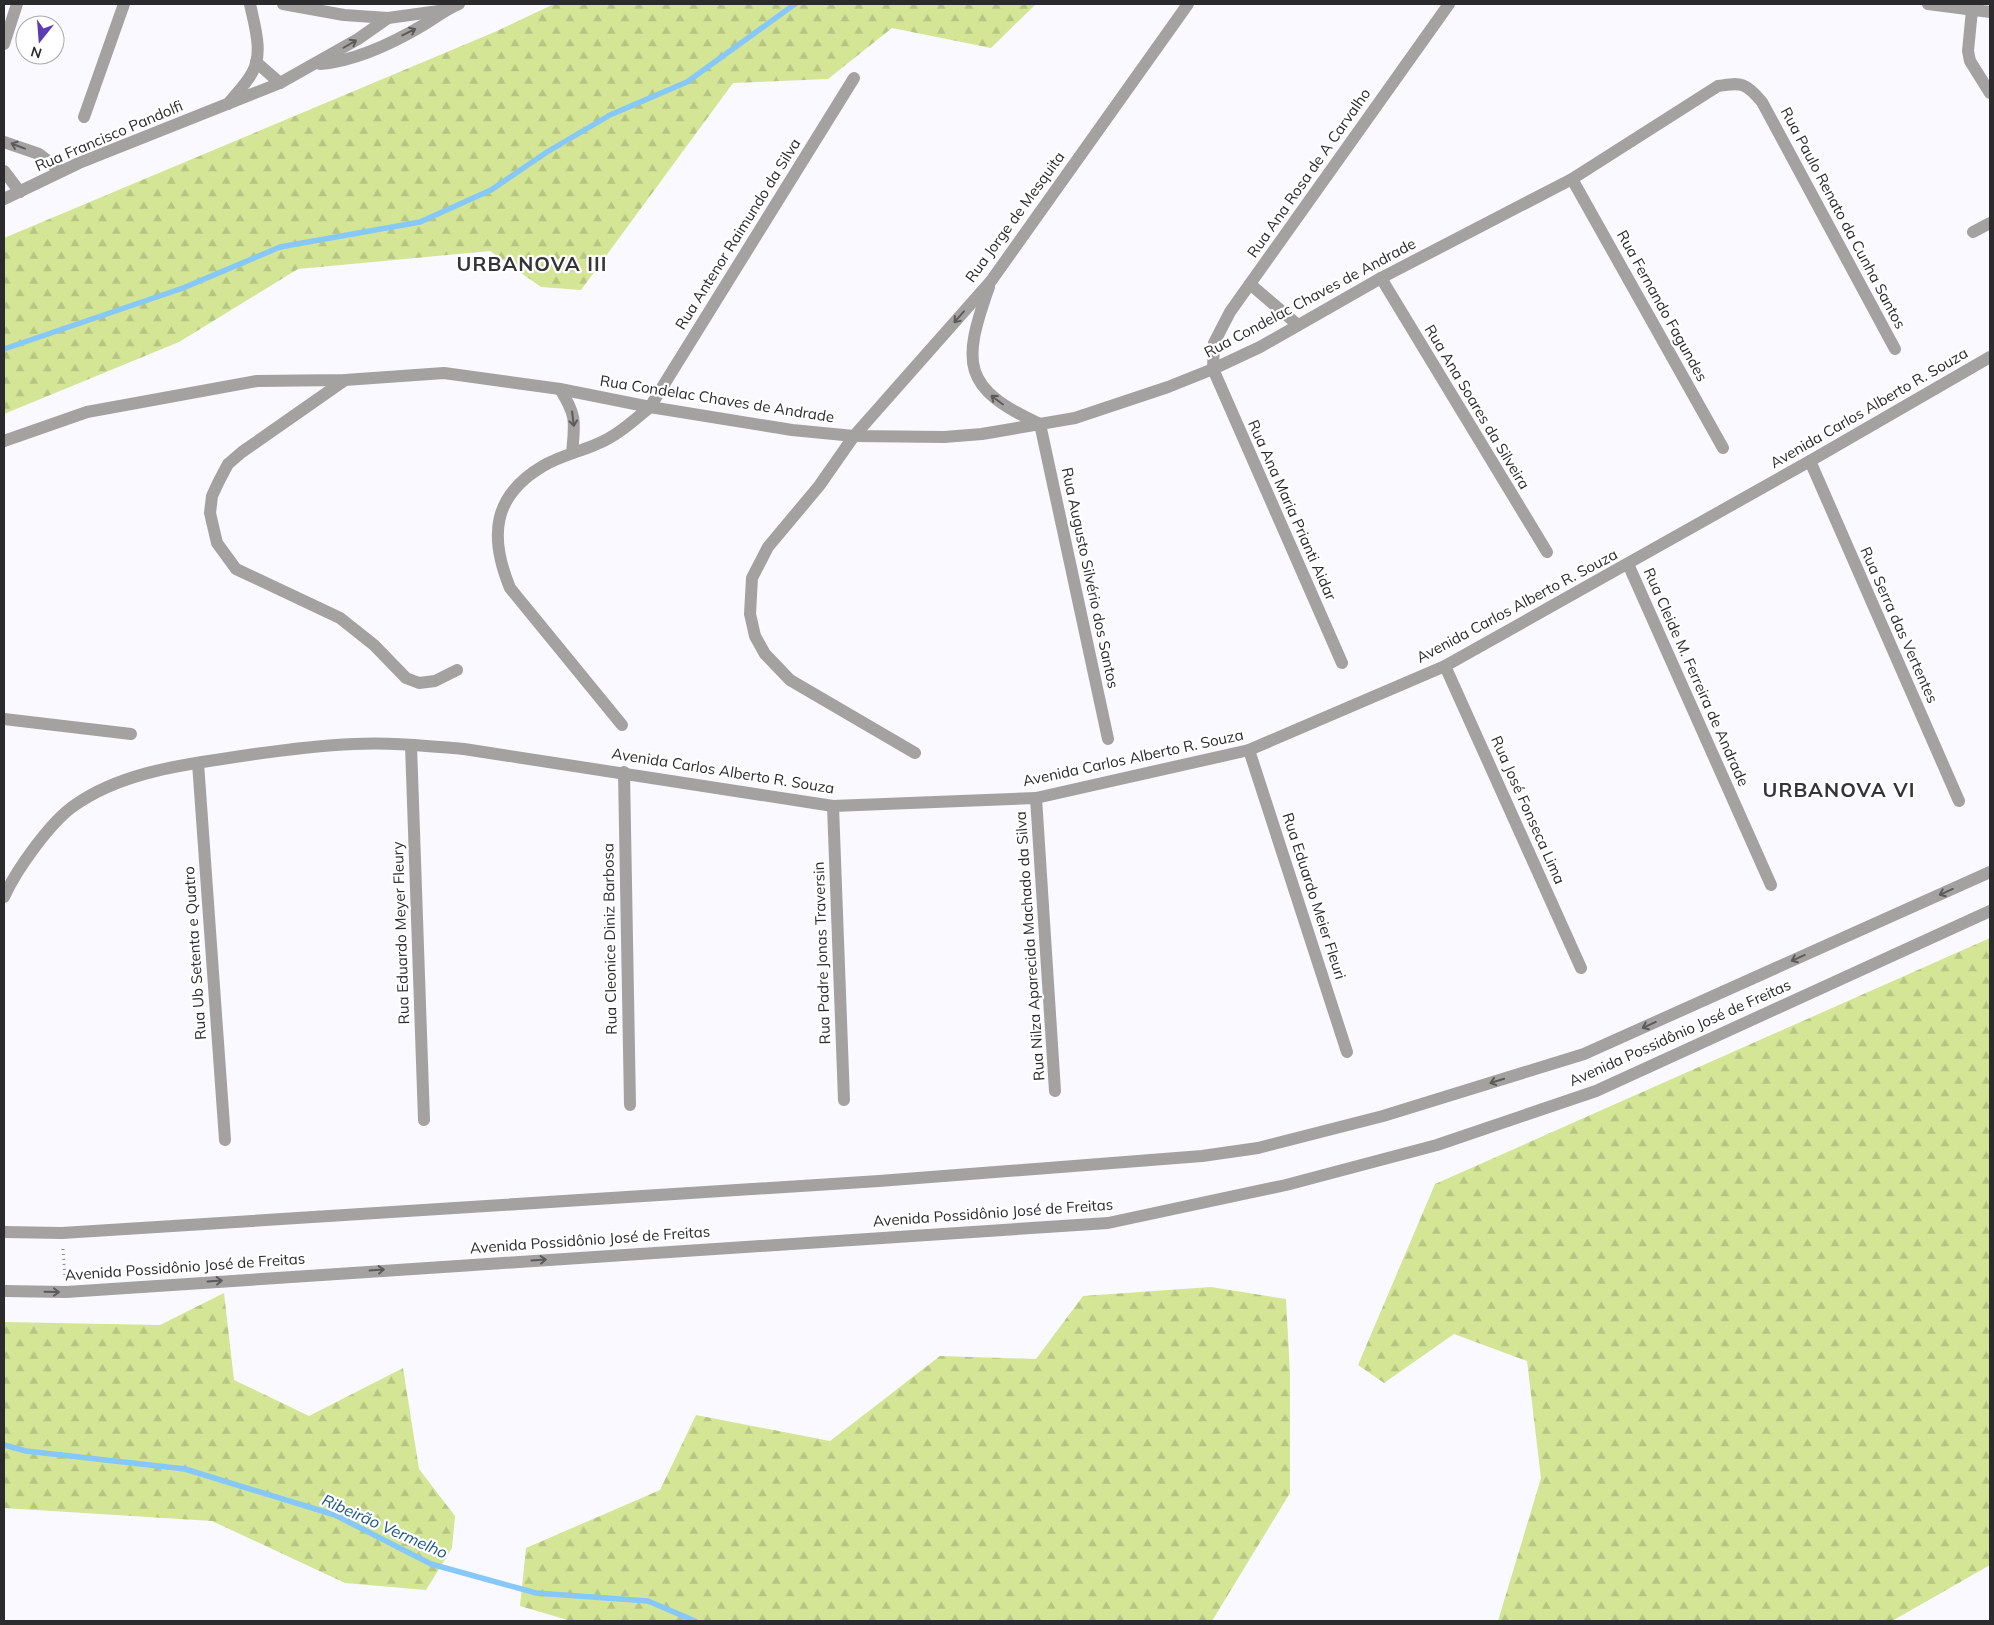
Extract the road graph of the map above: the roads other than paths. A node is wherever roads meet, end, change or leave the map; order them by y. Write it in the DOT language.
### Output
graph roads {
  1 [pos="17,4"];
  2 [pos="124,4"];
  3 [pos="250,4"];
  4 [pos="283,4"];
  5 [pos="459,4"];
  6 [pos="1188,4"];
  7 [pos="1449,4"];
  8 [pos="1928,4"];
  9 [pos="446,10"];
  10 [pos="1972,10"];
  11 [pos="1990,12"];
  12 [pos="388,18"];
  13 [pos="4,44"];
  14 [pos="256,62"];
  15 [pos="314,65"];
  16 [pos="854,78"];
  17 [pos="280,83"];
  18 [pos="1989,85"];
  19 [pos="1762,102"];
  20 [pos="228,104"];
  21 [pos="84,117"];
  22 [pos="4,142"];
  23 [pos="4,171"];
  24 [pos="61,171"];
  25 [pos="1572,179"];
  26 [pos="20,192"];
  27 [pos="4,199"];
  28 [pos="1990,222"];
  29 [pos="1973,232"];
  30 [pos="1380,278"];
  31 [pos="991,281"];
  32 [pos="1250,284"];
  33 [pos="1298,325"];
  34 [pos="1895,350"];
  35 [pos="1990,359"];
  36 [pos="1213,369"];
  37 [pos="345,380"];
  38 [pos="560,389"];
  39 [pos="650,407"];
  40 [pos="1040,424"];
  41 [pos="854,436"];
  42 [pos="4,441"];
  43 [pos="1723,448"];
  44 [pos="572,453"];
  45 [pos="1810,461"];
  46 [pos="1546,552"];
  47 [pos="1628,564"];
  48 [pos="1342,663"];
  49 [pos="1445,666"];
  50 [pos="457,670"];
  51 [pos="4,719"];
  52 [pos="622,725"];
  53 [pos="131,734"];
  54 [pos="1108,739"];
  55 [pos="412,744"];
  56 [pos="1250,750"];
  57 [pos="915,753"];
  58 [pos="198,763"];
  59 [pos="624,772"];
  60 [pos="1036,798"];
  61 [pos="1959,801"];
  62 [pos="833,806"];
  63 [pos="1990,872"];
  64 [pos="1772,884"];
  65 [pos="4,897"];
  66 [pos="1990,911"];
  67 [pos="1581,968"];
  68 [pos="1347,1052"];
  69 [pos="1056,1091"];
  70 [pos="844,1100"];
  71 [pos="630,1105"];
  72 [pos="424,1120"];
  73 [pos="225,1140"];
  74 [pos="4,1232"];
  75 [pos="4,1291"];
  1 -- 13 [label="street"];
  2 -- 21 [label="street"];
  3 -- 14 [label="street"];
  4 -- 12 [label="street"];
  5 -- 9 [label="street"];
  6 -- 31 [label="street, Rua Jorge de Mesquita"];
  7 -- 32 [label="street, Rua Ana Rosa de A Carvalho"];
  8 -- 10 [label="street"];
  9 -- 12 [label="street"];
  15 -- 9 [label="street, one-way"];
  10 -- 11 [label="street"];
  10 -- 18 [label="street"];
  15 -- 12 [label="street, Rua Francisco Pandolfi, one-way"];
  14 -- 17 [label="street"];
  14 -- 20 [label="street"];
  15 -- 17 [label="street, Rua Francisco Pandolfi"];
  16 -- 39 [label="street, Rua Antenor Raimundo da Silva"];
  17 -- 20 [label="street, Rua Francisco Pandolfi"];
  19 -- 25 [label="street, Rua Condelac Chaves de Andrade"];
  19 -- 34 [label="street, Rua Paulo Renato da Cunha Santos"];
  20 -- 24 [label="street, Rua Francisco Pandolfi"];
  24 -- 22 [label="street, one-way"];
  23 -- 26 [label="street"];
  24 -- 26 [label="street, Rua Francisco Pandolfi"];
  25 -- 30 [label="street, Rua Condelac Chaves de Andrade"];
  25 -- 43 [label="street, Rua Fernando Fagundes"];
  26 -- 27 [label="street, Rua Francisco Pandolfi"];
  28 -- 29 [label="street"];
  30 -- 33 [label="street, Rua Condelac Chaves de Andrade"];
  30 -- 46 [label="street, Rua Ana Soares da Silveira"];
  40 -- 31 [label="street, one-way"];
  31 -- 41 [label="street, Rua Jorge de Mesquita, one-way"];
  32 -- 33 [label="street"];
  32 -- 36 [label="street, Rua Ana Rosa de A Carvalho"];
  33 -- 36 [label="street, Rua Condelac Chaves de Andrade"];
  35 -- 45 [label="street, Avenida Carlos Alberto R. Souza"];
  36 -- 40 [label="street, Rua Condelac Chaves de Andrade"];
  36 -- 48 [label="street, Rua Ana Maria Prianti Aidar"];
  37 -- 38 [label="street, Rua Condelac Chaves de Andrade"];
  37 -- 42 [label="street, Rua Condelac Chaves de Andrade"];
  37 -- 50 [label="street"];
  38 -- 39 [label="street, Rua Condelac Chaves de Andrade"];
  38 -- 44 [label="street, one-way"];
  39 -- 41 [label="street, Rua Condelac Chaves de Andrade"];
  39 -- 44 [label="street, Rua Antenor Raimundo da Silva"];
  40 -- 41 [label="street, Rua Condelac Chaves de Andrade"];
  40 -- 54 [label="street, Rua Augusto Silvério dos Santos"];
  41 -- 57 [label="street, Rua Jorge de Mesquita"];
  44 -- 52 [label="street, Rua Antenor Raimundo da Silva"];
  45 -- 47 [label="street, Avenida Carlos Alberto R. Souza"];
  45 -- 61 [label="street, Rua Serra das Vertentes"];
  47 -- 49 [label="street, Avenida Carlos Alberto R. Souza"];
  47 -- 64 [label="street, Rua Cleide M. Ferreira de Andrade"];
  49 -- 56 [label="street, Avenida Carlos Alberto R. Souza"];
  49 -- 67 [label="street, Rua José Fonseca Lima"];
  51 -- 53 [label="street"];
  55 -- 58 [label="street, Avenida Carlos Alberto R. Souza"];
  55 -- 59 [label="street, Avenida Carlos Alberto R. Souza"];
  55 -- 72 [label="street, Rua Eduardo Meyer Fleury"];
  56 -- 60 [label="street, Avenida Carlos Alberto R. Souza"];
  56 -- 68 [label="street, Rua Eduardo Meier Fleuri"];
  58 -- 65 [label="street, Avenida Carlos Alberto R. Souza"];
  58 -- 73 [label="street, Rua Ub Setenta e Quatro"];
  59 -- 62 [label="street, Avenida Carlos Alberto R. Souza"];
  59 -- 71 [label="street, Rua Cleonice Diniz Barbosa"];
  60 -- 62 [label="street, Avenida Carlos Alberto R. Souza"];
  60 -- 69 [label="street, Rua Nilza Aparecida Machado da Silva"];
  62 -- 70 [label="street, Rua Padre Jonas Traversin"];
  63 -- 74 [label="street, Avenida Possidônio José de Freitas, one-way"];
  75 -- 66 [label="street, Avenida Possidônio José de Freitas, one-way"];
}
